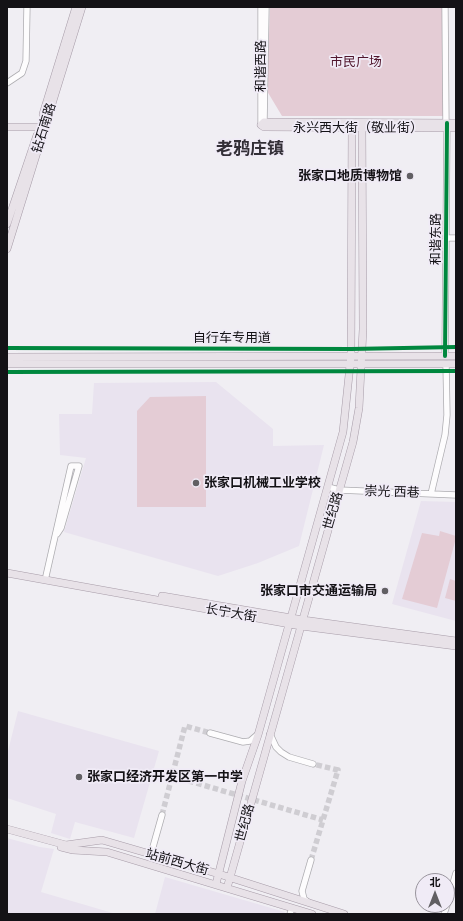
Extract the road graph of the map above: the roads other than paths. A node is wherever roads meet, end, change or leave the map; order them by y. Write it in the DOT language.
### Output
graph roads {
  1 [pos="26,7"];
  2 [pos="76,7"];
  3 [pos="82,7"];
  4 [pos="261,7"];
  5 [pos="266,7"];
  6 [pos="445,7"];
  7 [pos="448,7"];
  8 [pos="7,83"];
  9 [pos="263,124"];
  10 [pos="449,125"];
  11 [pos="352,126"];
  12 [pos="362,126"];
  13 [pos="7,127"];
  14 [pos="40,127"];
  15 [pos="7,224"];
  16 [pos="446,238"];
  17 [pos="456,238"];
  18 [pos="7,249"];
  19 [pos="7,356"];
  20 [pos="445,356"];
  21 [pos="456,356"];
  22 [pos="351,360"];
  23 [pos="362,360"];
  24 [pos="7,364"];
  25 [pos="446,364"];
  26 [pos="456,364"];
  27 [pos="328,487"];
  28 [pos="339,490"];
  29 [pos="431,494"];
  30 [pos="456,495"];
  31 [pos="57,534"];
  32 [pos="7,569"];
  33 [pos="7,574"];
  34 [pos="46,576"];
  35 [pos="290,621"];
  36 [pos="302,623"];
  37 [pos="456,641"];
  38 [pos="456,646"];
  39 [pos="260,728"];
  40 [pos="271,731"];
  41 [pos="210,733"];
  42 [pos="313,764"];
  43 [pos="162,815"];
  44 [pos="234,821"];
  45 [pos="244,824"];
  46 [pos="7,830"];
  47 [pos="50,843"];
  48 [pos="151,854"];
  49 [pos="312,860"];
  50 [pos="219,874"];
  51 [pos="229,878"];
  52 [pos="216,884"];
  53 [pos="227,888"];
  54 [pos="309,903"];
  55 [pos="291,911"];
  56 [pos="312,914"];
  57 [pos="343,914"];
  1 -- 8 [label="street"];
  2 -- 14 [label="main road, 钻石南路"];
  3 -- 18 [label="main road, 钻石南路"];
  4 -- 9 [label="street, 和谐西路"];
  5 -- 9 [label="street, 和谐西路"];
  6 -- 10 [label="street, 和谐东路"];
  7 -- 10 [label="street, 和谐东路"];
  9 -- 11 [label="main road, 永兴西大街（敬业街）"];
  10 -- 12 [label="main road, 永兴西大街（敬业街）"];
  10 -- 16 [label="street, 和谐东路"];
  11 -- 12 [label="main road, 永兴西大街（敬业街）"];
  11 -- 22 [label="main road, 世纪路"];
  12 -- 23 [label="main road, 世纪路"];
  13 -- 14 [label="main road"];
  14 -- 15 [label="main road, 钻石南路"];
  16 -- 17 [label="street"];
  16 -- 20 [label="street, 和谐东路"];
  19 -- 22 [label="main road"];
  20 -- 21 [label="main road"];
  20 -- 23 [label="main road"];
  22 -- 23 [label="main road"];
  22 -- 24 [label="main road"];
  22 -- 27 [label="main road, 世纪路"];
  23 -- 25 [label="main road"];
  23 -- 28 [label="main road, 世纪路"];
  25 -- 26 [label="main road"];
  25 -- 29 [label="street"];
  27 -- 28 [label="street, 崇光 西巷"];
  27 -- 35 [label="main road, 世纪路"];
  28 -- 29 [label="street, 崇光 西巷"];
  28 -- 36 [label="main road, 世纪路"];
  29 -- 30 [label="street, 崇光 西巷"];
  31 -- 31 [label="street"];
  31 -- 34 [label="street"];
  32 -- 34 [label="main road, 长宁大街"];
  33 -- 35 [label="main road, 长宁大街"];
  34 -- 35 [label="main road, 长宁大街"];
  35 -- 36 [label="main road, 长宁大街"];
  35 -- 39 [label="main road, 世纪路"];
  36 -- 37 [label="main road, 长宁大街"];
  36 -- 38 [label="main road, 长宁大街"];
  36 -- 40 [label="main road, 世纪路"];
  39 -- 40 [label="main road"];
  39 -- 41 [label="street"];
  39 -- 44 [label="main road, 世纪路"];
  40 -- 42 [label="street"];
  40 -- 45 [label="main road, 世纪路"];
  43 -- 48 [label="street"];
  44 -- 45 [label="main road"];
  44 -- 50 [label="main road, 世纪路"];
  45 -- 51 [label="main road, 世纪路"];
  46 -- 47 [label="main road, 站前西大街"];
  47 -- 48 [label="main road, 站前西大街"];
  47 -- 52 [label="main road, 站前西大街"];
  48 -- 50 [label="main road, 站前西大街"];
  49 -- 54 [label="street"];
  50 -- 51 [label="main road, 站前西大街"];
  50 -- 52 [label="main road, 世纪路"];
  51 -- 53 [label="main road, 世纪路"];
  51 -- 54 [label="main road, 站前西大街"];
  52 -- 53 [label="main road, 站前西大街"];
  53 -- 55 [label="main road, 站前西大街"];
  54 -- 57 [label="main road, 站前西大街"];
  55 -- 56 [label="main road, 站前西大街"];
}
